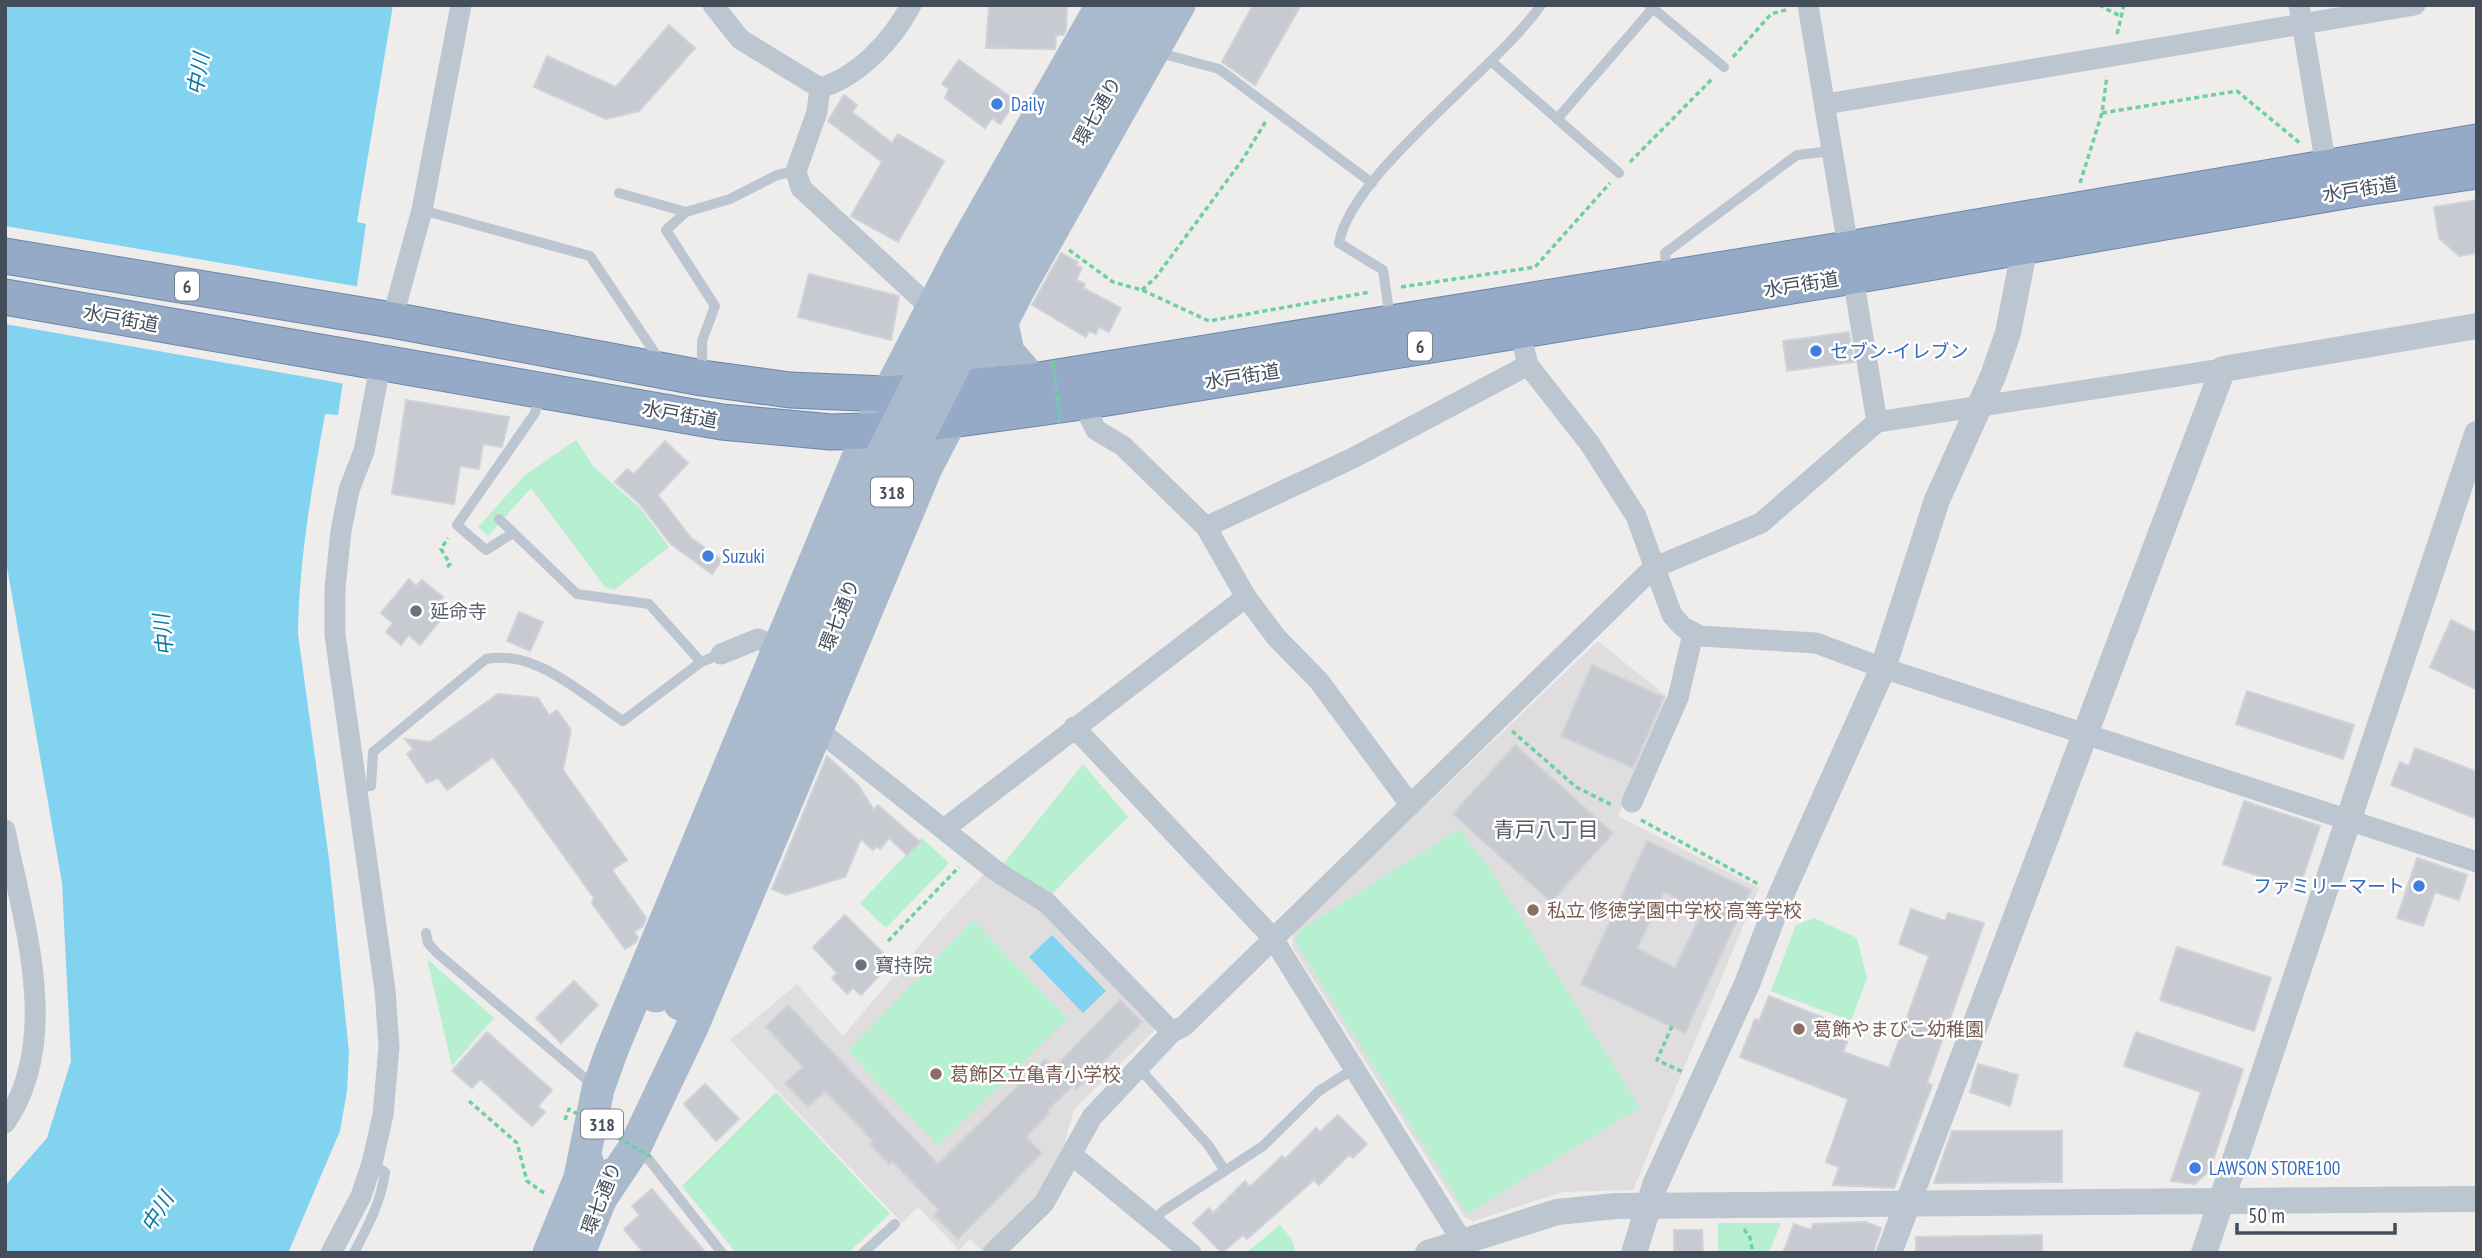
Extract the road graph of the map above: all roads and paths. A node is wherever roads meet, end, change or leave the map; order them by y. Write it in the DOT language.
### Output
graph roads {
  1 [pos="461,5"];
  2 [pos="713,5"];
  3 [pos="911,5"];
  4 [pos="1102,5"];
  5 [pos="1127,5"];
  6 [pos="1157,5"];
  7 [pos="1179,5"];
  8 [pos="1541,5"];
  9 [pos="2099,5"];
  10 [pos="2124,5"];
  11 [pos="2415,5"];
  12 [pos="1802,6"];
  13 [pos="1651,7"];
  14 [pos="2300,15"];
  15 [pos="2122,17"];
  16 [pos="1153,51"];
  17 [pos="2112,55"];
  18 [pos="1491,61"];
  19 [pos="1724,67"];
  20 [pos="820,88"];
  21 [pos="1826,104"];
  22 [pos="1274,108"];
  23 [pos="2102,113"];
  24 [pos="1557,119"];
  25 [pos="2477,142"];
  26 [pos="1833,151"];
  27 [pos="2326,166"];
  28 [pos="796,171"];
  29 [pos="2477,171"];
  30 [pos="1619,173"];
  31 [pos="1372,183"];
  32 [pos="2078,192"];
  33 [pos="619,193"];
  34 [pos="422,210"];
  35 [pos="686,212"];
  36 [pos="1062,245"];
  37 [pos="2025,246"];
  38 [pos="5,256"];
  39 [pos="959,256"];
  40 [pos="1851,263"];
  41 [pos="1667,277"];
  42 [pos="1020,287"];
  43 [pos="1142,290"];
  44 [pos="5,298"];
  45 [pos="1387,305"];
  46 [pos="931,308"];
  47 [pos="380,319"];
  48 [pos="1002,323"];
  49 [pos="2477,326"];
  50 [pos="1519,329"];
  51 [pos="371,359"];
  52 [pos="1528,365"];
  53 [pos="2223,369"];
  54 [pos="667,371"];
  55 [pos="1043,371"];
  56 [pos="702,378"];
  57 [pos="968,387"];
  58 [pos="541,390"];
  59 [pos="886,394"];
  60 [pos="1981,406"];
  61 [pos="1070,412"];
  62 [pos="952,419"];
  63 [pos="1877,422"];
  64 [pos="869,431"];
  65 [pos="2477,434"];
  66 [pos="499,519"];
  67 [pos="829,522"];
  68 [pos="457,525"];
  69 [pos="1206,527"];
  70 [pos="513,533"];
  71 [pos="888,556"];
  72 [pos="447,567"];
  73 [pos="1653,568"];
  74 [pos="1246,597"];
  75 [pos="1693,634"];
  76 [pos="778,647"];
  77 [pos="711,658"];
  78 [pos="1883,668"];
  79 [pos="1074,727"];
  80 [pos="817,729"];
  81 [pos="2086,734"];
  82 [pos="355,788"];
  83 [pos="1632,802"];
  84 [pos="1409,803"];
  85 [pos="2347,822"];
  86 [pos="944,829"];
  87 [pos="5,830"];
  88 [pos="973,852"];
  89 [pos="2477,862"];
  90 [pos="426,933"];
  91 [pos="1272,937"];
  92 [pos="888,941"];
  93 [pos="668,1000"];
  94 [pos="1672,1026"];
  95 [pos="1172,1032"];
  96 [pos="1139,1068"];
  97 [pos="1355,1068"];
  98 [pos="1692,1075"];
  99 [pos="598,1089"];
  100 [pos="469,1101"];
  101 [pos="565,1120"];
  102 [pos="5,1123"];
  103 [pos="644,1152"];
  104 [pos="1072,1155"];
  105 [pos="372,1163"];
  106 [pos="1225,1171"];
  107 [pos="591,1188"];
  108 [pos="549,1196"];
  109 [pos="2477,1199"];
  110 [pos="2222,1200"];
  111 [pos="1908,1203"];
  112 [pos="1648,1205"];
  113 [pos="1742,1218"];
  114 [pos="1153,1221"];
  115 [pos="895,1224"];
  116 [pos="1462,1241"];
  117 [pos="331,1253"];
  118 [pos="354,1253"];
  119 [pos="549,1253"];
  120 [pos="579,1253"];
  121 [pos="722,1253"];
  122 [pos="863,1253"];
  123 [pos="993,1253"];
  124 [pos="1191,1253"];
  125 [pos="1428,1253"];
  126 [pos="1634,1253"];
  127 [pos="1753,1253"];
  128 [pos="1889,1253"];
  129 [pos="2204,1253"];
  1 -- 34 [label="street"];
  2 -- 20 [label="street"];
  3 -- 20 [label="street"];
  4 -- 39 [label="main road"];
  5 -- 93 [label="main road, 環七通り / 318, bridge"];
  6 -- 93 [label="main road, 環七通り / 318, bridge"];
  7 -- 16 [label="main road"];
  8 -- 18 [label="lane"];
  9 -- 15 [label="path"];
  10 -- 15 [label="path"];
  11 -- 14 [label="street"];
  12 -- 19 [label="path"];
  12 -- 21 [label="street"];
  13 -- 19 [label="lane"];
  13 -- 24 [label="lane"];
  14 -- 17 [label="street"];
  14 -- 27 [label="street"];
  15 -- 17 [label="path"];
  16 -- 22 [label="lane"];
  16 -- 42 [label="main road"];
  17 -- 21 [label="street"];
  17 -- 23 [label="path"];
  18 -- 24 [label="lane"];
  18 -- 31 [label="lane"];
  19 -- 30 [label="path"];
  20 -- 28 [label="street"];
  21 -- 26 [label="street"];
  22 -- 31 [label="lane"];
  22 -- 43 [label="path"];
  23 -- 27 [label="path"];
  23 -- 32 [label="path"];
  24 -- 30 [label="lane"];
  25 -- 27 [label="highway, 水戸街道 / 6"];
  26 -- 40 [label="street"];
  26 -- 41 [label="lane"];
  27 -- 40 [label="highway, 水戸街道 / 6"];
  28 -- 35 [label="lane"];
  28 -- 46 [label="street"];
  29 -- 37 [label="highway, 水戸街道 / 6"];
  30 -- 45 [label="path"];
  31 -- 45 [label="lane"];
  33 -- 35 [label="lane"];
  34 -- 47 [label="street"];
  34 -- 54 [label="lane"];
  35 -- 56 [label="lane"];
  36 -- 43 [label="path"];
  37 -- 40 [label="highway, 水戸街道 / 6"];
  37 -- 60 [label="street"];
  38 -- 47 [label="highway, 水戸街道 / 6"];
  39 -- 42 [label="main road"];
  39 -- 46 [label="main road"];
  40 -- 41 [label="highway, 水戸街道 / 6"];
  40 -- 50 [label="highway, 水戸街道 / 6"];
  40 -- 63 [label="street"];
  41 -- 45 [label="highway, 水戸街道 / 6"];
  42 -- 48 [label="main road"];
  43 -- 45 [label="path"];
  44 -- 51 [label="highway, 水戸街道 / 6"];
  45 -- 55 [label="highway, 水戸街道 / 6"];
  46 -- 59 [label="main road"];
  47 -- 54 [label="highway, 水戸街道 / 6"];
  48 -- 55 [label="main road"];
  48 -- 57 [label="main road"];
  49 -- 53 [label="street"];
  50 -- 52 [label="street"];
  50 -- 61 [label="highway, 水戸街道 / 6"];
  51 -- 58 [label="highway, 水戸街道 / 6"];
  51 -- 82 [label="street"];
  52 -- 69 [label="street"];
  52 -- 73 [label="street"];
  53 -- 60 [label="street"];
  53 -- 81 [label="street"];
  54 -- 56 [label="highway, 水戸街道 / 6"];
  55 -- 57 [label="highway, 水戸街道 / 6"];
  55 -- 61 [label="path, bridge"];
  56 -- 59 [label="highway, 水戸街道 / 6"];
  57 -- 59 [label="highway, 水戸街道 / 6"];
  57 -- 62 [label="main road"];
  58 -- 64 [label="highway, 水戸街道 / 6"];
  58 -- 68 [label="lane"];
  59 -- 64 [label="main road"];
  60 -- 63 [label="street"];
  60 -- 78 [label="street"];
  61 -- 62 [label="highway, 水戸街道 / 6"];
  61 -- 69 [label="street"];
  62 -- 64 [label="highway, 水戸街道 / 6"];
  62 -- 71 [label="main road"];
  63 -- 73 [label="street"];
  64 -- 67 [label="main road"];
  65 -- 85 [label="street"];
  66 -- 70 [label="lane"];
  67 -- 71 [label="main road"];
  67 -- 76 [label="main road"];
  68 -- 70 [label="lane"];
  68 -- 72 [label="path"];
  69 -- 74 [label="street"];
  70 -- 77 [label="lane"];
  71 -- 80 [label="main road"];
  73 -- 75 [label="street"];
  73 -- 84 [label="street"];
  74 -- 79 [label="street"];
  74 -- 84 [label="street"];
  75 -- 78 [label="street"];
  75 -- 83 [label="street"];
  76 -- 77 [label="street"];
  76 -- 99 [label="main road"];
  77 -- 82 [label="lane"];
  78 -- 81 [label="street"];
  78 -- 112 [label="street"];
  79 -- 86 [label="street"];
  79 -- 91 [label="street"];
  80 -- 86 [label="street"];
  80 -- 103 [label="main road"];
  81 -- 85 [label="street"];
  81 -- 111 [label="street"];
  82 -- 105 [label="street"];
  84 -- 91 [label="street"];
  85 -- 89 [label="street"];
  85 -- 110 [label="street"];
  86 -- 88 [label="street"];
  87 -- 102 [label="street"];
  88 -- 92 [label="path"];
  88 -- 95 [label="street"];
  90 -- 99 [label="lane"];
  91 -- 95 [label="street"];
  91 -- 97 [label="street"];
  93 -- 107 [label="main road, 環七通り / 318"];
  94 -- 98 [label="path"];
  95 -- 96 [label="street"];
  96 -- 104 [label="street"];
  96 -- 106 [label="lane"];
  97 -- 106 [label="lane"];
  97 -- 116 [label="street"];
  99 -- 107 [label="main road"];
  100 -- 108 [label="path"];
  101 -- 103 [label="path, bridge"];
  103 -- 107 [label="main road"];
  103 -- 121 [label="lane"];
  104 -- 114 [label="street"];
  104 -- 123 [label="street"];
  105 -- 117 [label="street"];
  105 -- 118 [label="lane"];
  106 -- 114 [label="lane"];
  107 -- 119 [label="main road, 環七通り / 318"];
  107 -- 120 [label="main road, 環七通り / 318"];
  109 -- 110 [label="street"];
  110 -- 111 [label="street"];
  110 -- 129 [label="street"];
  111 -- 112 [label="street"];
  111 -- 128 [label="street"];
  112 -- 116 [label="street"];
  112 -- 126 [label="street"];
  113 -- 127 [label="path"];
  114 -- 124 [label="street"];
  115 -- 122 [label="lane"];
  116 -- 125 [label="street"];
}
